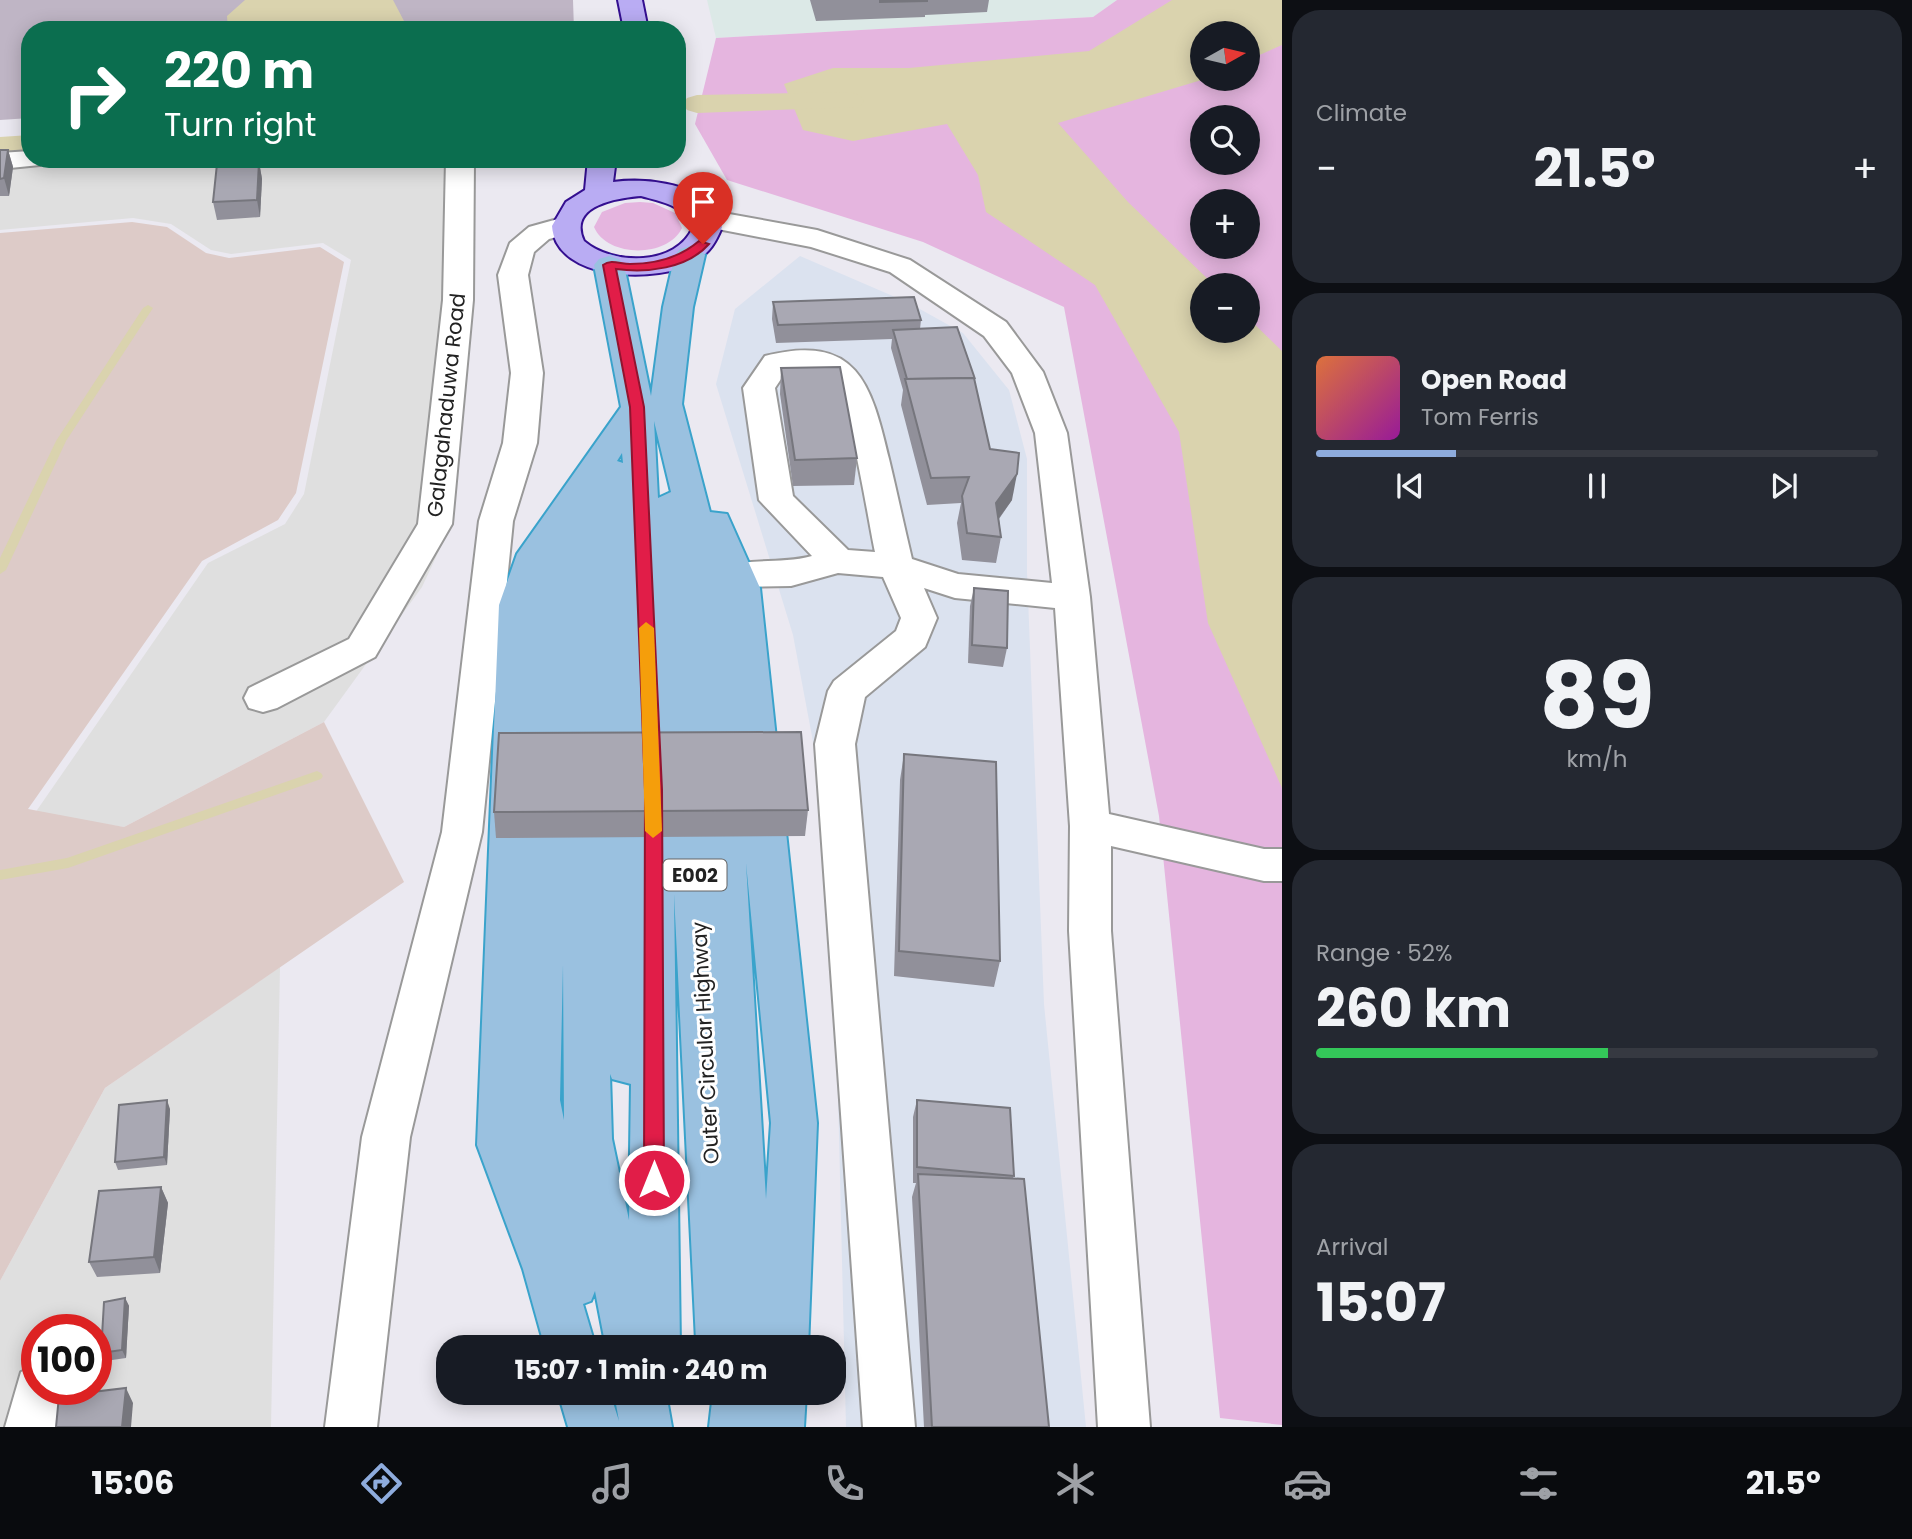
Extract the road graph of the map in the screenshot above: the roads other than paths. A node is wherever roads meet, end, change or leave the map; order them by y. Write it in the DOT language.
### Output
graph roads {
  1 [pos="625,0"];
  2 [pos="630,0"];
  3 [pos="622,21"];
  4 [pos="634,21"];
  5 [pos="21,160"];
  6 [pos="0,161"];
  7 [pos="460,168"];
  8 [pos="602,168"];
  9 [pos="598,194"];
  10 [pos="707,219"];
  11 [pos="565,226"];
  12 [pos="690,255"];
  13 [pos="609,265"];
  14 [pos="651,405"];
  15 [pos="614,465"];
  16 [pos="594,507"];
  17 [pos="838,561"];
  18 [pos="896,566"];
  19 [pos="737,575"];
  20 [pos="1072,597"];
  21 [pos="264,698"];
  22 [pos="1090,826"];
  23 [pos="1282,865"];
  24 [pos="567,1335"];
  25 [pos="583,1335"];
  26 [pos="630,1335"];
  27 [pos="633,1335"];
  28 [pos="654,1335"];
  29 [pos="721,1335"];
  30 [pos="746,1335"];
  31 [pos="783,1335"];
  32 [pos="36,1405"];
  33 [pos="588,1405"];
  34 [pos="596,1405"];
  35 [pos="642,1405"];
  36 [pos="654,1405"];
  37 [pos="726,1405"];
  38 [pos="738,1405"];
  39 [pos="779,1405"];
  40 [pos="31,1427"];
  41 [pos="351,1427"];
  42 [pos="594,1427"];
  43 [pos="601,1427"];
  44 [pos="646,1427"];
  45 [pos="654,1427"];
  46 [pos="727,1427"];
  47 [pos="735,1427"];
  48 [pos="778,1427"];
  49 [pos="889,1427"];
  50 [pos="1124,1427"];
  1 -- 3 [label="main road"];
  2 -- 4 [label="main road"];
  5 -- 6 [label="street"];
  7 -- 21 [label="street, Galagahaduwa Road"];
  8 -- 9 [label="main road"];
  9 -- 10 [label="main road"];
  9 -- 11 [label="main road"];
  10 -- 12 [label="main road"];
  10 -- 20 [label="street"];
  11 -- 13 [label="main road"];
  11 -- 41 [label="street"];
  12 -- 13 [label="main road"];
  12 -- 14 [label="highway"];
  13 -- 14 [label="highway"];
  14 -- 15 [label="highway"];
  14 -- 19 [label="highway"];
  14 -- 24 [label="highway"];
  14 -- 28 [label="highway"];
  14 -- 29 [label="highway, Outer Circular Highway / E002"];
  14 -- 30 [label="highway"];
  15 -- 16 [label="highway"];
  15 -- 27 [label="highway"];
  16 -- 25 [label="highway"];
  16 -- 26 [label="highway"];
  17 -- 18 [label="street"];
  17 -- 18 [label="street"];
  17 -- 19 [label="street"];
  18 -- 20 [label="street"];
  18 -- 49 [label="street"];
  19 -- 31 [label="highway"];
  20 -- 22 [label="street"];
  22 -- 23 [label="street"];
  22 -- 50 [label="street"];
  32 -- 40 [label="street"];
  33 -- 42 [label="highway"];
  34 -- 43 [label="highway"];
  35 -- 44 [label="highway"];
  36 -- 45 [label="highway"];
  37 -- 46 [label="highway"];
  38 -- 47 [label="highway"];
  39 -- 48 [label="highway"];
}
